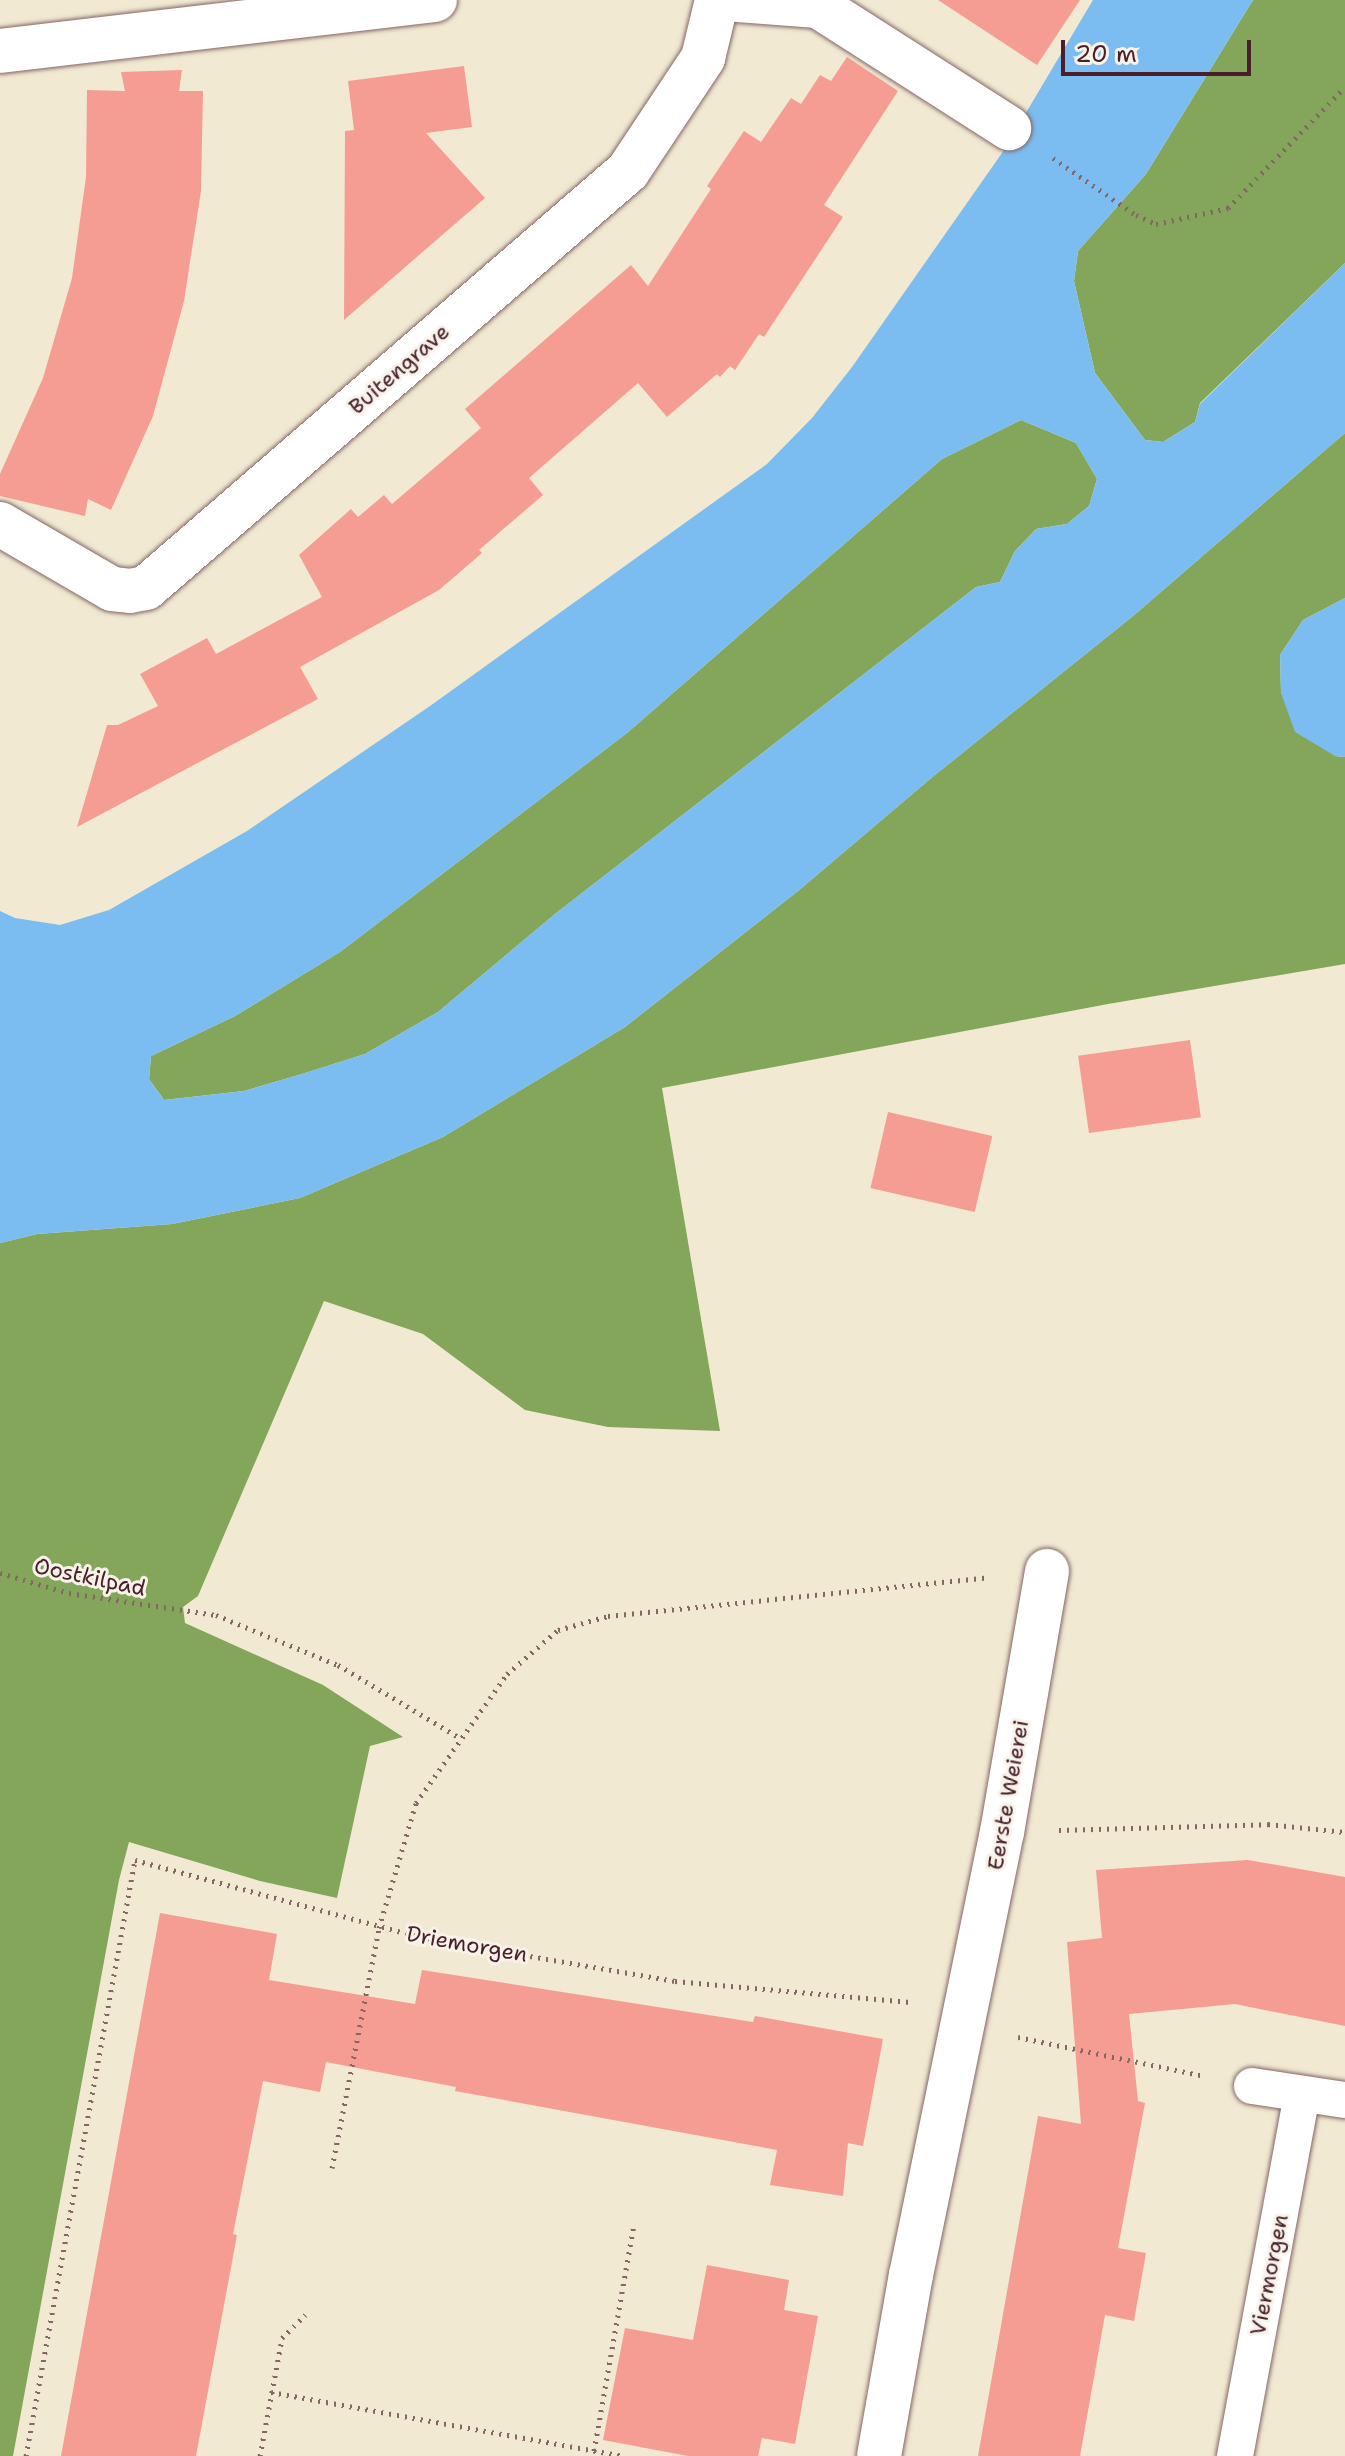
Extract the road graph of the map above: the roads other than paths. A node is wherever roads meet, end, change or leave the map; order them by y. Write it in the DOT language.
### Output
graph roads {
  1 [pos="435,0"];
  2 [pos="717,0"];
  3 [pos="738,0"];
  4 [pos="0,51"];
  5 [pos="1009,128"];
  6 [pos="0,524"];
  7 [pos="1047,1571"];
  8 [pos="1252,2086"];
  9 [pos="1302,2094"];
  10 [pos="1345,2100"];
  11 [pos="879,2456"];
  12 [pos="1235,2456"];
  1 -- 4 [label="street"];
  2 -- 6 [label="street, Buitengrave"];
  3 -- 5 [label="street"];
  7 -- 11 [label="street, Eerste Weierei"];
  8 -- 9 [label="lane"];
  9 -- 10 [label="lane"];
  9 -- 12 [label="lane, Viermorgen"];
}
